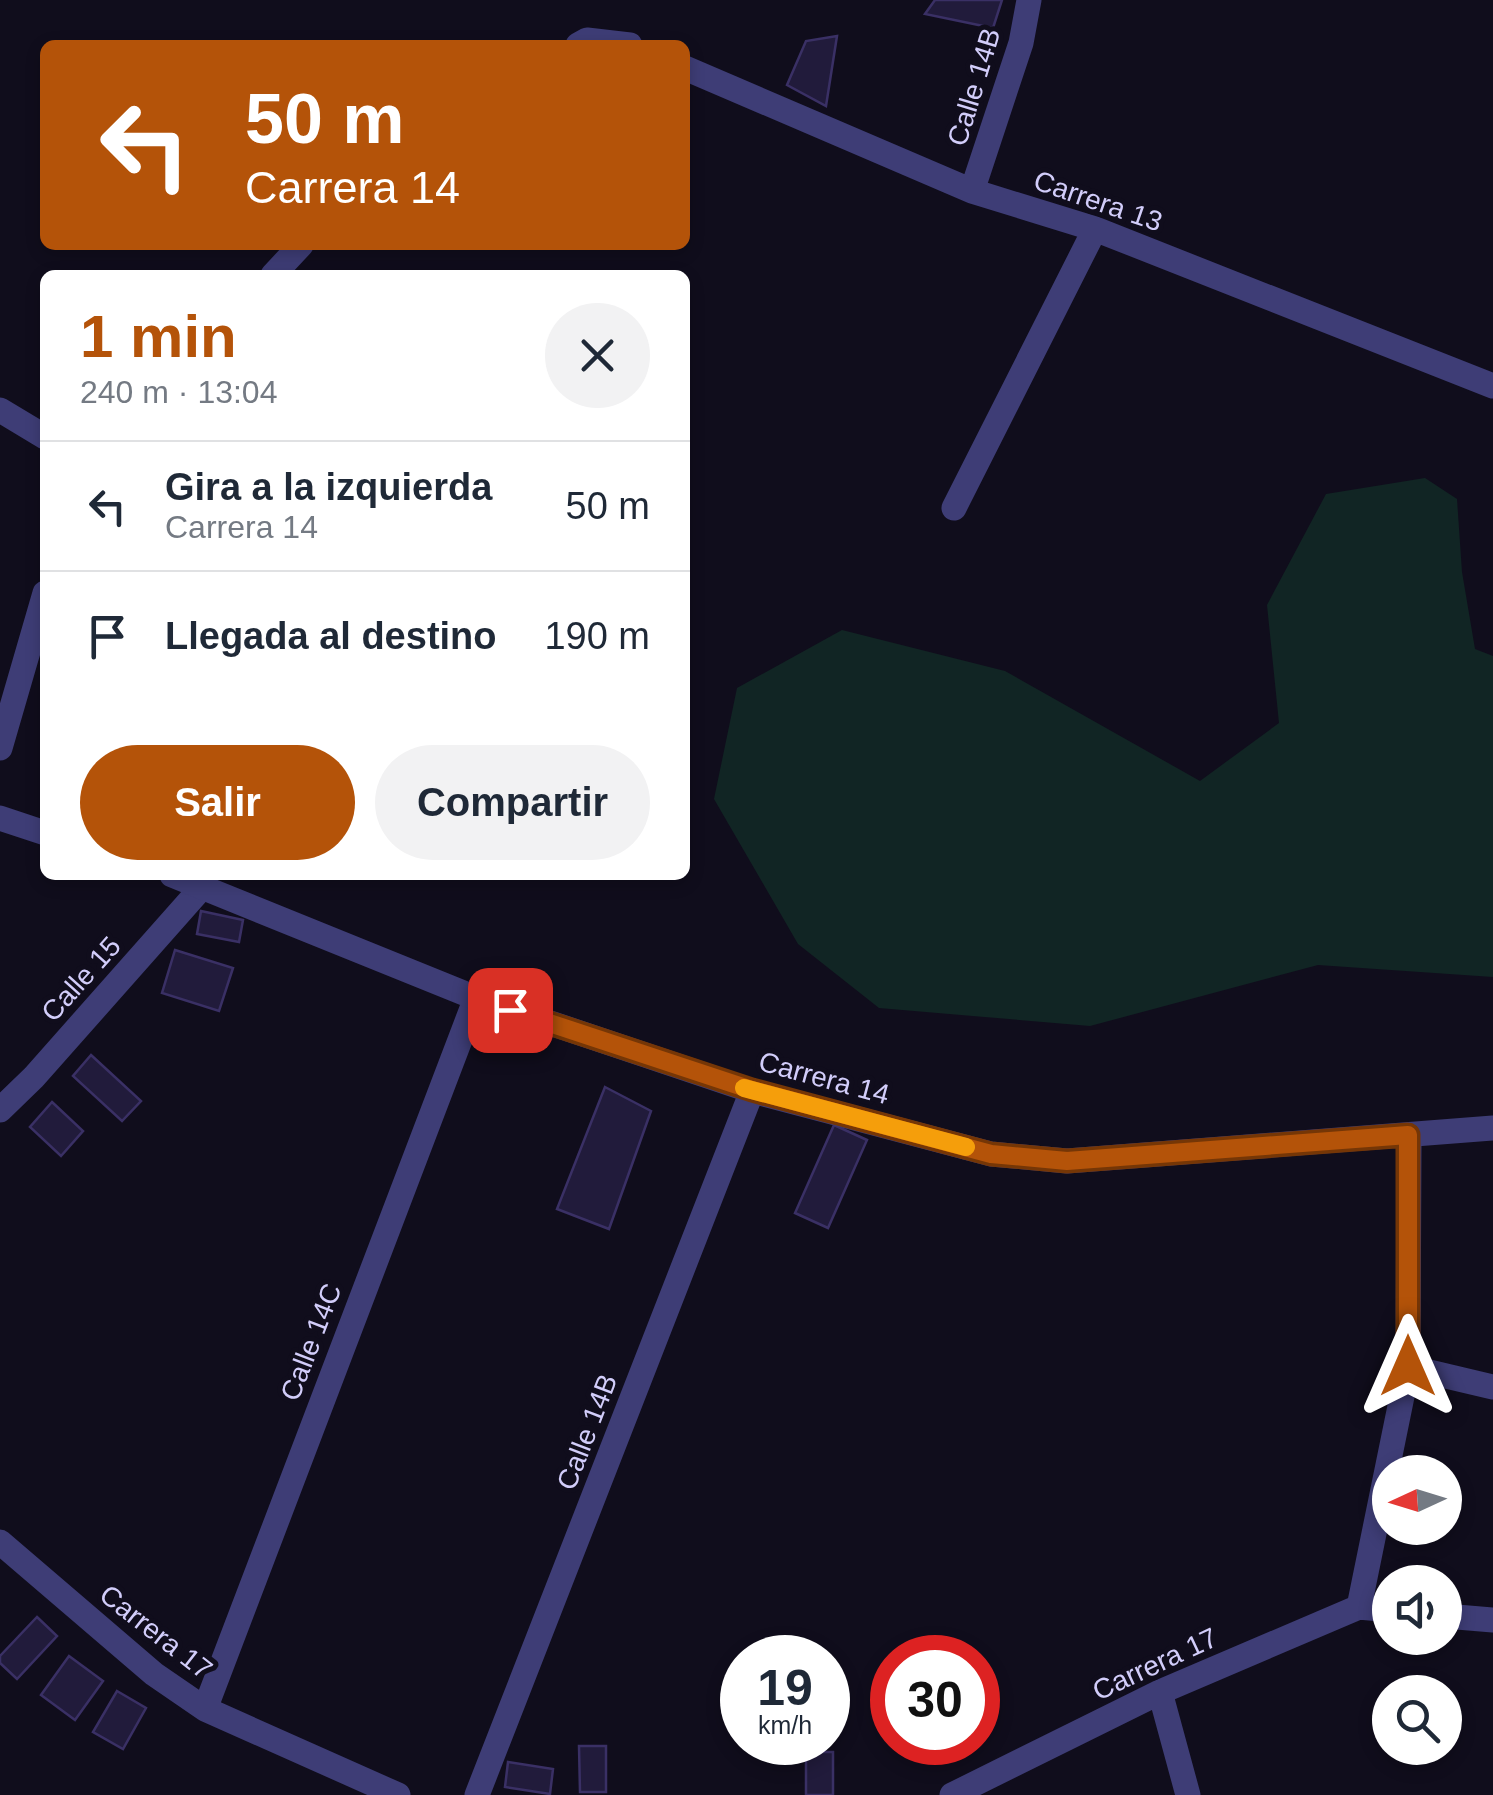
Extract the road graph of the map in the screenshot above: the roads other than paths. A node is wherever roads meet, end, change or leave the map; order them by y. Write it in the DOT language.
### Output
graph roads {
  1 [pos="1029,0"];
  2 [pos="690,70"];
  3 [pos="972,191"];
  4 [pos="1095,229"];
  5 [pos="296,250"];
  6 [pos="278,270"];
  7 [pos="1493,386"];
  8 [pos="0,410"];
  9 [pos="40,434"];
  10 [pos="954,508"];
  11 [pos="40,610"];
  12 [pos="0,748"];
  13 [pos="0,818"];
  14 [pos="40,831"];
  15 [pos="187,880"];
  16 [pos="204,886"];
  17 [pos="476,998"];
  18 [pos="752,1090"];
  19 [pos="0,1110"];
  20 [pos="1493,1128"];
  21 [pos="1408,1135"];
  22 [pos="1408,1366"];
  23 [pos="1493,1387"];
  24 [pos="0,1542"];
  25 [pos="1360,1607"];
  26 [pos="1372,1608"];
  27 [pos="1462,1617"];
  28 [pos="1493,1620"];
  29 [pos="1160,1692"];
  30 [pos="205,1709"];
  31 [pos="398,1795"];
  32 [pos="477,1795"];
  33 [pos="952,1795"];
  34 [pos="1188,1795"];
  1 -- 3 [label="street, Calle 14B"];
  2 -- 3 [label="street, Carrera 13"];
  3 -- 4 [label="street, Carrera 13"];
  4 -- 7 [label="street, Carrera 13"];
  4 -- 10 [label="street"];
  5 -- 6 [label="street"];
  8 -- 9 [label="street"];
  11 -- 12 [label="street"];
  13 -- 14 [label="street"];
  15 -- 16 [label="street, Carrera 14"];
  16 -- 17 [label="street, Carrera 14"];
  16 -- 19 [label="street, Calle 15"];
  17 -- 18 [label="street, Carrera 14"];
  17 -- 30 [label="street, Calle 14C"];
  18 -- 21 [label="street, Carrera 14"];
  18 -- 32 [label="street, Calle 14B"];
  20 -- 21 [label="street, Carrera 14"];
  21 -- 22 [label="street"];
  22 -- 23 [label="street"];
  22 -- 25 [label="street"];
  24 -- 30 [label="street, Carrera 17"];
  25 -- 26 [label="street, Carrera 17"];
  25 -- 29 [label="street, Carrera 17"];
  27 -- 28 [label="street"];
  29 -- 33 [label="street, Carrera 17"];
  29 -- 34 [label="street"];
  30 -- 31 [label="street, Carrera 17"];
}
